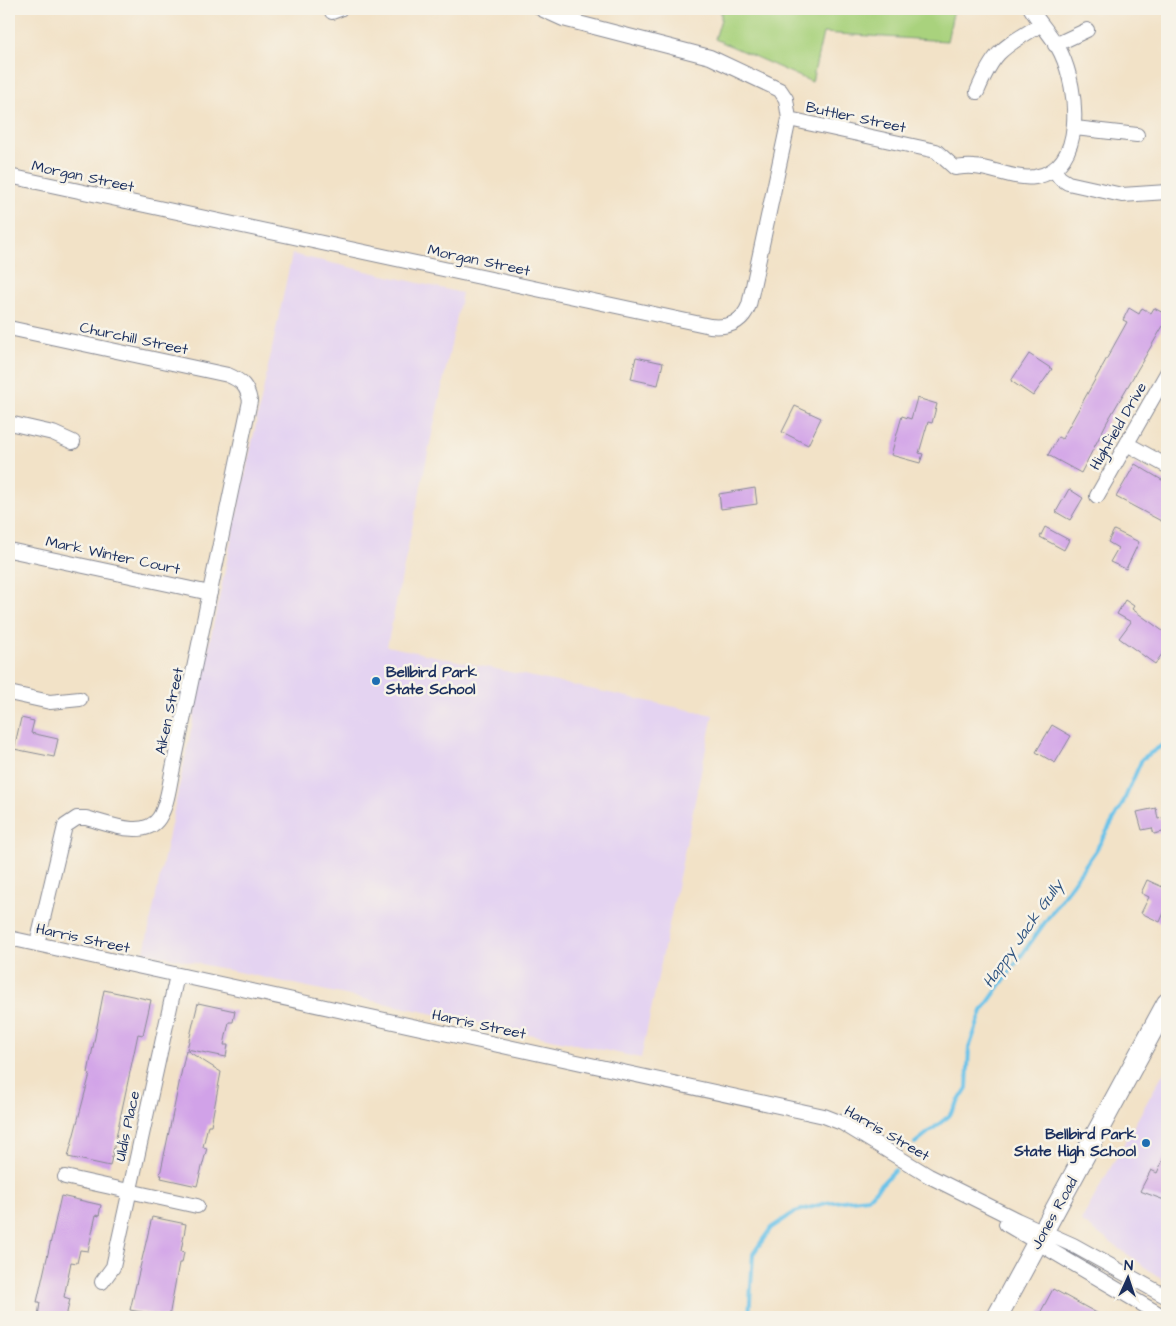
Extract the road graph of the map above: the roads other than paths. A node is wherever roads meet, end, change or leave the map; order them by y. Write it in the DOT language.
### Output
graph roads {
  1 [pos="541,9"];
  2 [pos="1031,9"];
  3 [pos="1040,25"];
  4 [pos="1087,30"];
  5 [pos="1055,45"];
  6 [pos="977,92"];
  7 [pos="789,119"];
  8 [pos="1074,128"];
  9 [pos="1137,135"];
  10 [pos="1054,170"];
  11 [pos="9,176"];
  12 [pos="1167,192"];
  13 [pos="9,328"];
  14 [pos="1167,374"];
  15 [pos="248,390"];
  16 [pos="9,423"];
  17 [pos="73,442"];
  18 [pos="1127,444"];
  19 [pos="1167,466"];
  20 [pos="1097,496"];
  21 [pos="9,550"];
  22 [pos="210,592"];
  23 [pos="9,693"];
  24 [pos="80,699"];
  25 [pos="9,938"];
  26 [pos="36,944"];
  27 [pos="177,974"];
  28 [pos="1167,1003"];
  29 [pos="65,1177"];
  30 [pos="130,1191"];
  31 [pos="197,1206"];
  32 [pos="1041,1237"];
  33 [pos="102,1282"];
  34 [pos="1167,1297"];
  35 [pos="997,1317"];
  36 [pos="1164,1317"];
  1 -- 7 [label="street, Buttler Street"];
  2 -- 3 [label="street"];
  3 -- 5 [label="street"];
  3 -- 6 [label="street"];
  4 -- 5 [label="street"];
  5 -- 8 [label="street"];
  7 -- 10 [label="street, Buttler Street"];
  7 -- 11 [label="street, Morgan Street"];
  8 -- 9 [label="street"];
  8 -- 10 [label="street"];
  10 -- 12 [label="street"];
  13 -- 15 [label="street, Churchill Street"];
  14 -- 18 [label="street, Highfield Drive"];
  15 -- 22 [label="street, Aiken Street"];
  16 -- 17 [label="street"];
  18 -- 19 [label="street"];
  18 -- 20 [label="street, Highfield Drive"];
  21 -- 22 [label="street, Mark Winter Court"];
  22 -- 26 [label="street, Aiken Street"];
  23 -- 24 [label="street"];
  25 -- 26 [label="street, Harris Street"];
  26 -- 27 [label="street, Harris Street"];
  27 -- 30 [label="street, Uldis Place"];
  27 -- 32 [label="street, Harris Street"];
  28 -- 32 [label="street, Jones Road"];
  29 -- 30 [label="street"];
  30 -- 31 [label="street"];
  30 -- 33 [label="street, Uldis Place"];
  32 -- 34 [label="street"];
  32 -- 35 [label="street, Jones Road"];
  32 -- 36 [label="street"];
}
